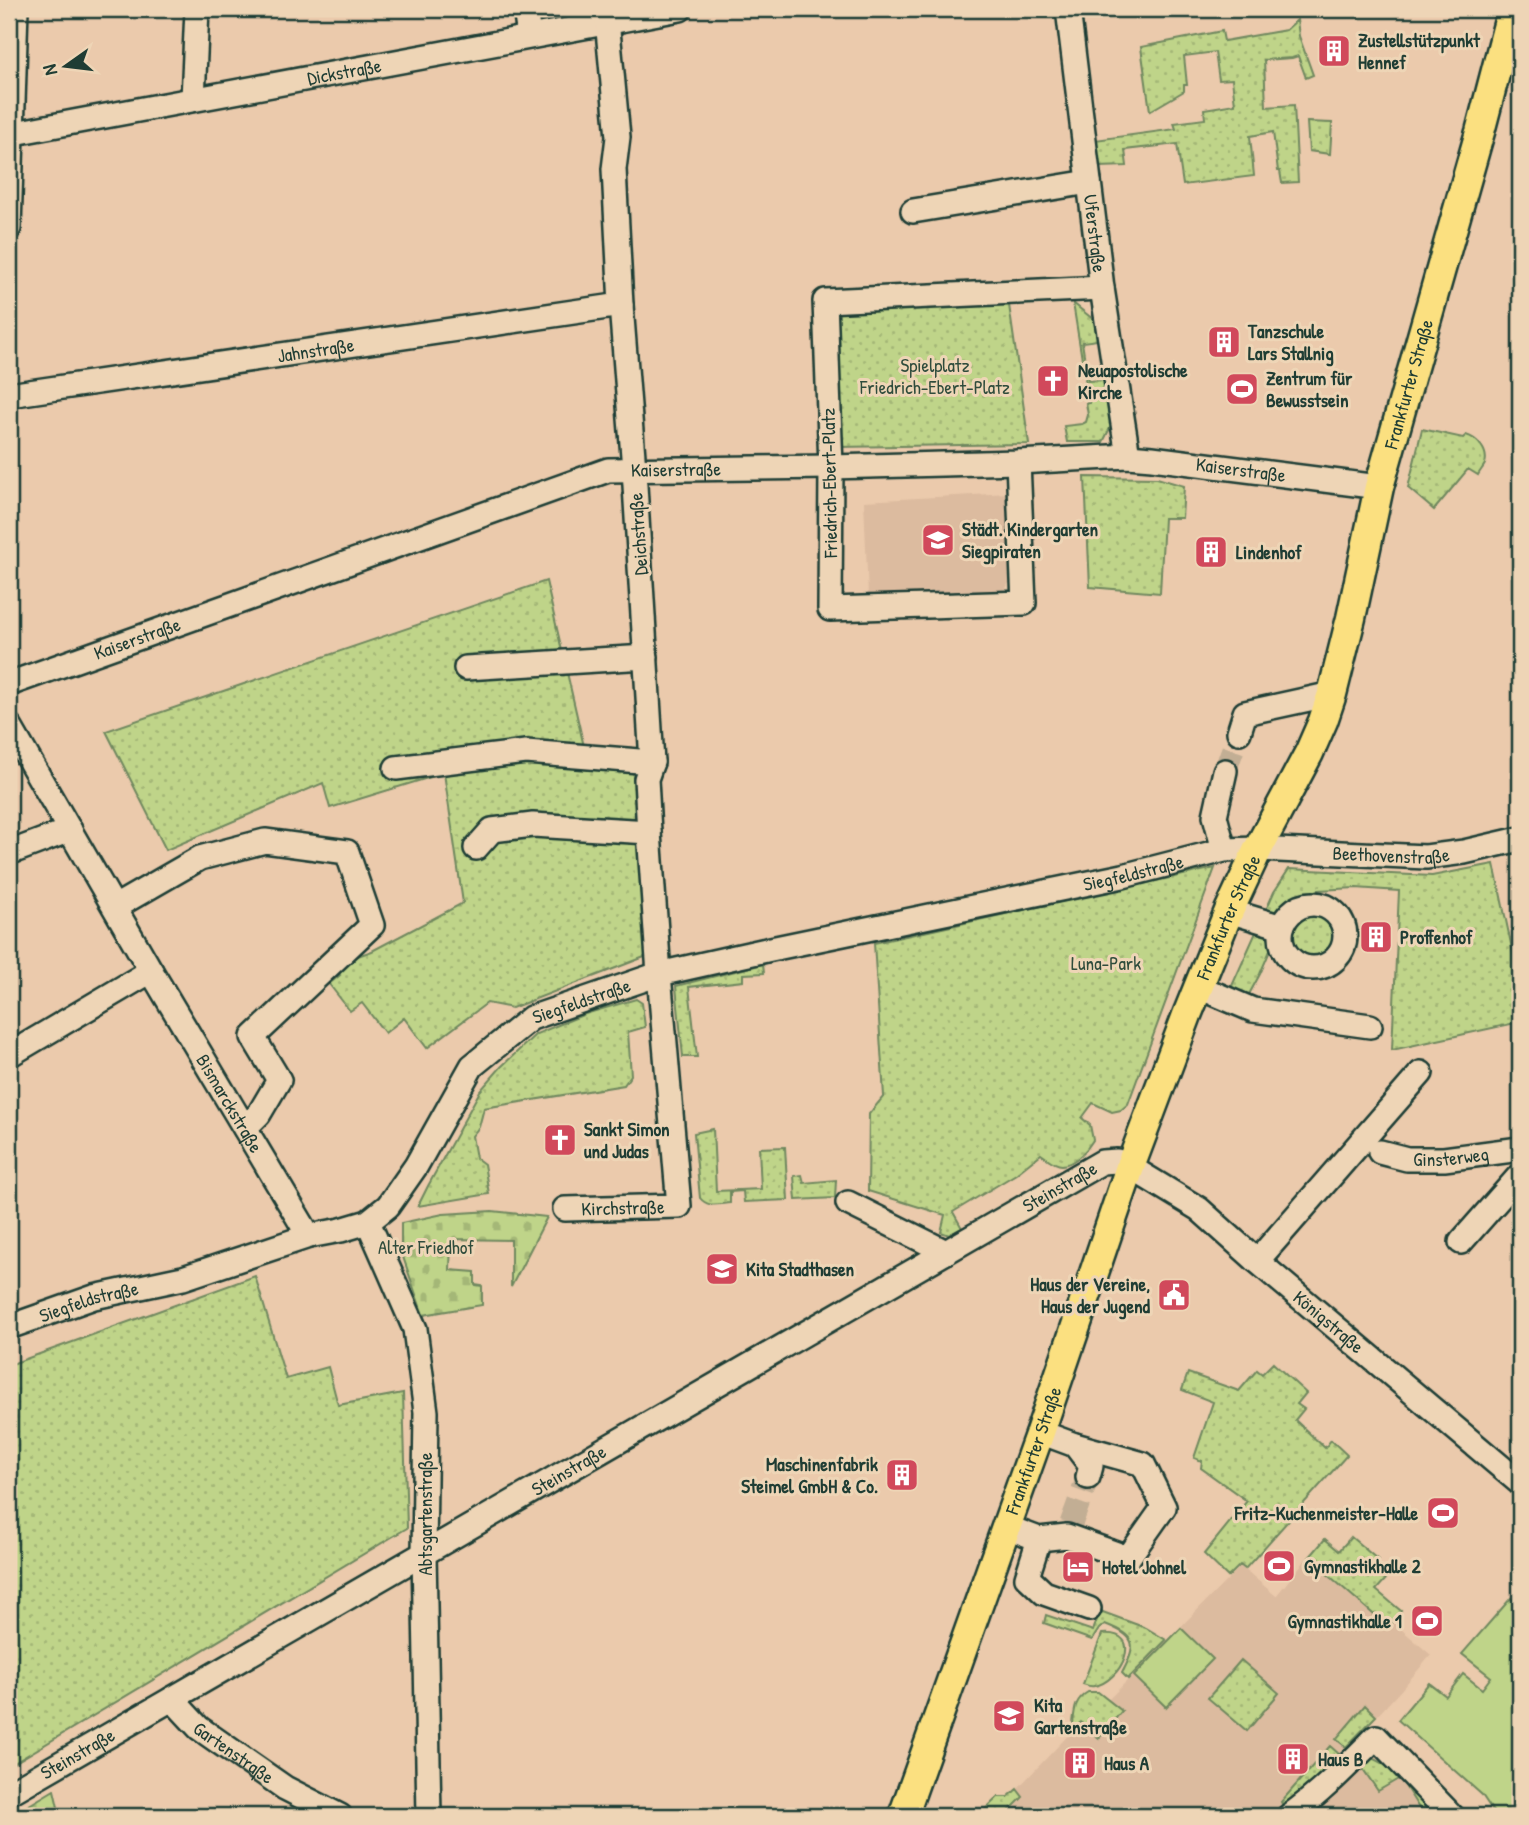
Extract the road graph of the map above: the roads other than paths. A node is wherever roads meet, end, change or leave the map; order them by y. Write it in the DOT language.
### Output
graph roads {
  1 [pos="16,9"];
  2 [pos="197,9"];
  3 [pos="525,9"];
  4 [pos="680,9"];
  5 [pos="1068,9"];
  6 [pos="1512,9"];
  7 [pos="607,15"];
  8 [pos="529,36"];
  9 [pos="1514,44"];
  10 [pos="193,99"];
  11 [pos="10,133"];
  12 [pos="1089,182"];
  13 [pos="913,211"];
  14 [pos="9,228"];
  15 [pos="1102,288"];
  16 [pos="621,305"];
  17 [pos="9,395"];
  18 [pos="1128,456"];
  19 [pos="1018,462"];
  20 [pos="831,467"];
  21 [pos="634,469"];
  22 [pos="1378,487"];
  23 [pos="646,657"];
  24 [pos="466,668"];
  25 [pos="9,684"];
  26 [pos="1332,694"];
  27 [pos="9,725"];
  28 [pos="1238,732"];
  29 [pos="652,762"];
  30 [pos="396,768"];
  31 [pos="1225,771"];
  32 [pos="70,830"];
  33 [pos="649,832"];
  34 [pos="1520,839"];
  35 [pos="476,848"];
  36 [pos="1258,849"];
  37 [pos="1224,850"];
  38 [pos="9,853"];
  39 [pos="115,907"];
  40 [pos="1229,911"];
  41 [pos="1282,927"];
  42 [pos="152,971"];
  43 [pos="659,974"];
  44 [pos="1199,987"];
  45 [pos="1370,1026"];
  46 [pos="9,1055"];
  47 [pos="1421,1073"];
  48 [pos="245,1128"];
  49 [pos="1520,1149"];
  50 [pos="1380,1152"];
  51 [pos="1130,1167"];
  52 [pos="1520,1175"];
  53 [pos="848,1203"];
  54 [pos="679,1206"];
  55 [pos="565,1209"];
  56 [pos="368,1222"];
  57 [pos="309,1236"];
  58 [pos="1461,1242"];
  59 [pos="946,1252"];
  60 [pos="1257,1261"];
  61 [pos="9,1328"];
  62 [pos="1040,1432"];
  63 [pos="1075,1445"];
  64 [pos="1088,1477"];
  65 [pos="1520,1483"];
  66 [pos="1007,1527"];
  67 [pos="1039,1539"];
  68 [pos="424,1553"];
  69 [pos="1089,1609"];
  70 [pos="172,1699"];
  71 [pos="9,1793"];
  72 [pos="340,1816"];
  73 [pos="429,1816"];
  74 [pos="903,1816"];
  75 [pos="1289,1816"];
  76 [pos="1452,1816"];
  1 -- 11 [label="street"];
  2 -- 10 [label="street"];
  3 -- 8 [label="street"];
  4 -- 7 [label="street, Dickstraße"];
  5 -- 12 [label="street, Uferstraße"];
  6 -- 9 [label="main road, Frankfurter Straße"];
  7 -- 8 [label="street, Dickstraße"];
  7 -- 16 [label="street, Deichstraße"];
  8 -- 10 [label="street, Dickstraße"];
  9 -- 22 [label="main road, Frankfurter Straße"];
  10 -- 11 [label="street, Dickstraße"];
  11 -- 14 [label="street"];
  12 -- 13 [label="street"];
  12 -- 15 [label="street, Uferstraße"];
  15 -- 18 [label="street, Uferstraße"];
  15 -- 20 [label="street, Friedrich-Ebert-Platz"];
  16 -- 17 [label="street, Jahnstraße"];
  16 -- 21 [label="street, Deichstraße"];
  18 -- 19 [label="street, Kaiserstraße"];
  18 -- 22 [label="street, Kaiserstraße"];
  19 -- 20 [label="street, Kaiserstraße"];
  19 -- 20 [label="street, Friedrich-Ebert-Platz"];
  20 -- 21 [label="street, Kaiserstraße"];
  21 -- 23 [label="street, Deichstraße"];
  21 -- 25 [label="street, Kaiserstraße"];
  22 -- 26 [label="main road, Frankfurter Straße"];
  23 -- 24 [label="street"];
  23 -- 29 [label="street, Deichstraße"];
  26 -- 28 [label="street"];
  26 -- 36 [label="main road, Frankfurter Straße"];
  27 -- 32 [label="street, Bismarckstraße"];
  29 -- 30 [label="street"];
  29 -- 33 [label="street, Deichstraße"];
  31 -- 37 [label="street"];
  32 -- 38 [label="street"];
  32 -- 39 [label="street, Bismarckstraße"];
  33 -- 35 [label="street"];
  33 -- 43 [label="street, Deichstraße"];
  34 -- 36 [label="street, Beethovenstraße"];
  36 -- 37 [label="street, Siegfeldstraße"];
  36 -- 40 [label="main road, Frankfurter Straße"];
  37 -- 43 [label="street, Siegfeldstraße"];
  39 -- 42 [label="street, Bismarckstraße"];
  39 -- 48 [label="street"];
  40 -- 41 [label="street"];
  40 -- 44 [label="main road, Frankfurter Straße"];
  42 -- 46 [label="street"];
  42 -- 48 [label="street, Bismarckstraße"];
  43 -- 54 [label="street, Deichstraße"];
  43 -- 56 [label="street, Siegfeldstraße"];
  44 -- 45 [label="street"];
  44 -- 51 [label="main road, Frankfurter Straße"];
  47 -- 60 [label="street"];
  48 -- 57 [label="street, Bismarckstraße"];
  49 -- 50 [label="street, Ginsterweg"];
  51 -- 59 [label="street, Steinstraße"];
  51 -- 60 [label="street, Königstraße"];
  51 -- 62 [label="main road, Frankfurter Straße"];
  52 -- 58 [label="street"];
  53 -- 59 [label="street"];
  54 -- 55 [label="street, Kirchstraße"];
  56 -- 57 [label="street, Siegfeldstraße"];
  56 -- 68 [label="street, Abtsgartenstraße"];
  57 -- 61 [label="street, Siegfeldstraße"];
  59 -- 68 [label="street, Steinstraße"];
  60 -- 65 [label="street, Königstraße"];
  62 -- 63 [label="street"];
  62 -- 66 [label="main road, Frankfurter Straße"];
  63 -- 64 [label="street"];
  63 -- 67 [label="street"];
  66 -- 67 [label="street"];
  66 -- 74 [label="main road, Frankfurter Straße"];
  67 -- 69 [label="street"];
  68 -- 70 [label="street, Steinstraße"];
  68 -- 73 [label="street, Abtsgartenstraße"];
  70 -- 71 [label="street, Steinstraße"];
  70 -- 72 [label="street, Gartenstraße"];
  75 -- 76 [label="street"];
}
